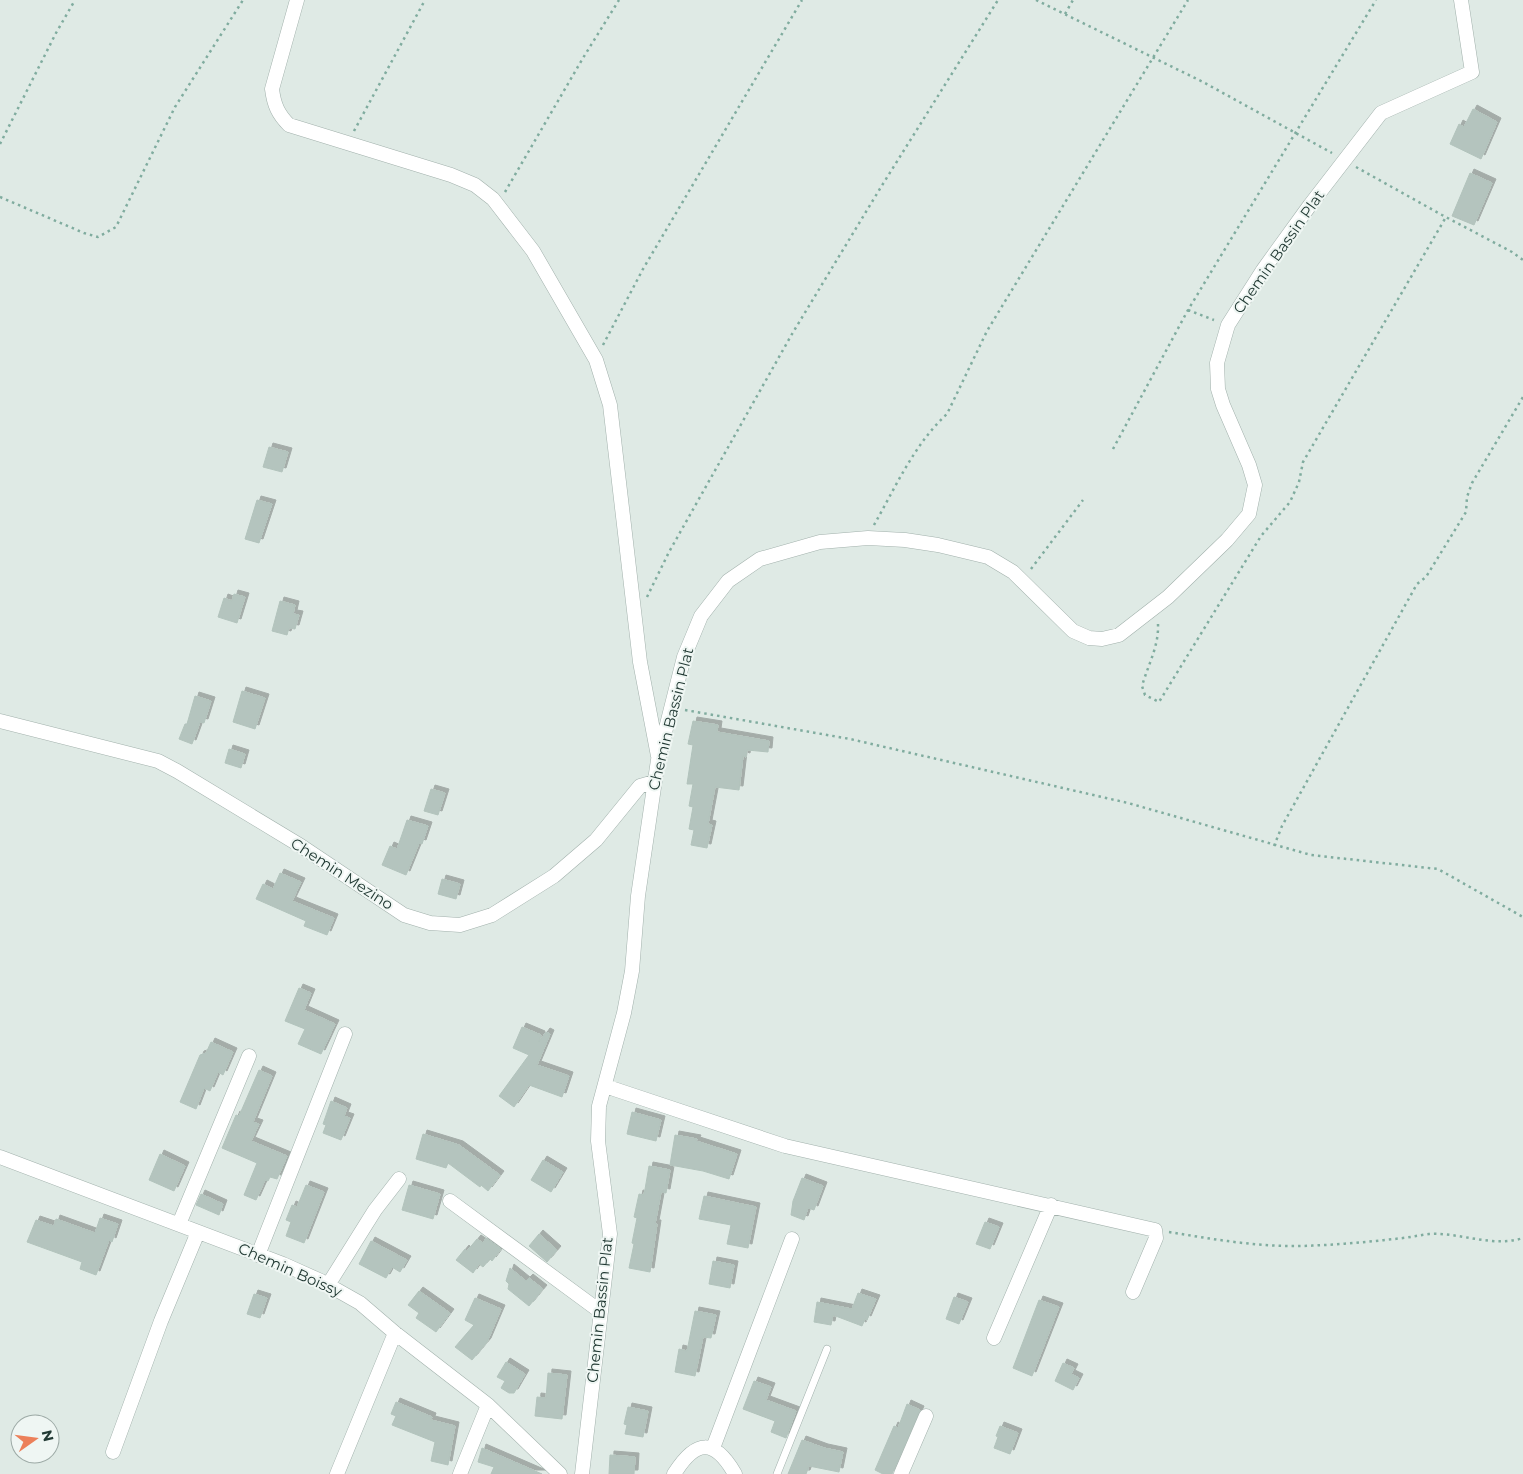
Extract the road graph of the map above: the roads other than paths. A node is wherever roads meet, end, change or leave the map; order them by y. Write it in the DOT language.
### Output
graph roads {
  1 [pos="297,0"];
  2 [pos="1461,0"];
  3 [pos="0,721"];
  4 [pos="658,760"];
  5 [pos="654,782"];
  6 [pos="345,1034"];
  7 [pos="248,1056"];
  8 [pos="605,1086"];
  9 [pos="0,1156"];
  10 [pos="398,1179"];
  11 [pos="450,1201"];
  12 [pos="1051,1205"];
  13 [pos="179,1224"];
  14 [pos="198,1232"];
  15 [pos="792,1239"];
  16 [pos="258,1254"];
  17 [pos="328,1284"];
  18 [pos="1133,1292"];
  19 [pos="601,1312"];
  20 [pos="394,1333"];
  21 [pos="994,1338"];
  22 [pos="826,1349"];
  23 [pos="488,1405"];
  24 [pos="926,1416"];
  25 [pos="713,1448"];
  26 [pos="113,1452"];
  27 [pos="337,1474"];
  28 [pos="460,1474"];
  29 [pos="560,1474"];
  30 [pos="582,1474"];
  31 [pos="674,1474"];
  32 [pos="735,1474"];
  33 [pos="777,1474"];
  34 [pos="901,1474"];
  1 -- 4 [label="street"];
  2 -- 4 [label="street, Chemin Bassin Plat"];
  3 -- 5 [label="street, Chemin Mezino"];
  4 -- 5 [label="street, Chemin Bassin Plat"];
  5 -- 8 [label="street, Chemin Bassin Plat"];
  6 -- 16 [label="street"];
  7 -- 13 [label="street"];
  8 -- 12 [label="street"];
  8 -- 19 [label="street, Chemin Bassin Plat"];
  9 -- 13 [label="street, Chemin Boissy"];
  10 -- 17 [label="street"];
  11 -- 19 [label="street"];
  12 -- 18 [label="street"];
  12 -- 21 [label="street"];
  13 -- 14 [label="street, Chemin Boissy"];
  14 -- 16 [label="street, Chemin Boissy"];
  14 -- 26 [label="street"];
  15 -- 25 [label="street"];
  16 -- 17 [label="street, Chemin Boissy"];
  17 -- 20 [label="street, Chemin Boissy"];
  19 -- 30 [label="street, Chemin Bassin Plat"];
  20 -- 23 [label="street, Chemin Boissy"];
  20 -- 27 [label="street"];
  22 -- 33 [label="lane"];
  23 -- 28 [label="street"];
  23 -- 29 [label="street, Chemin Boissy"];
  24 -- 34 [label="street"];
  25 -- 31 [label="street"];
  25 -- 32 [label="street"];
}
